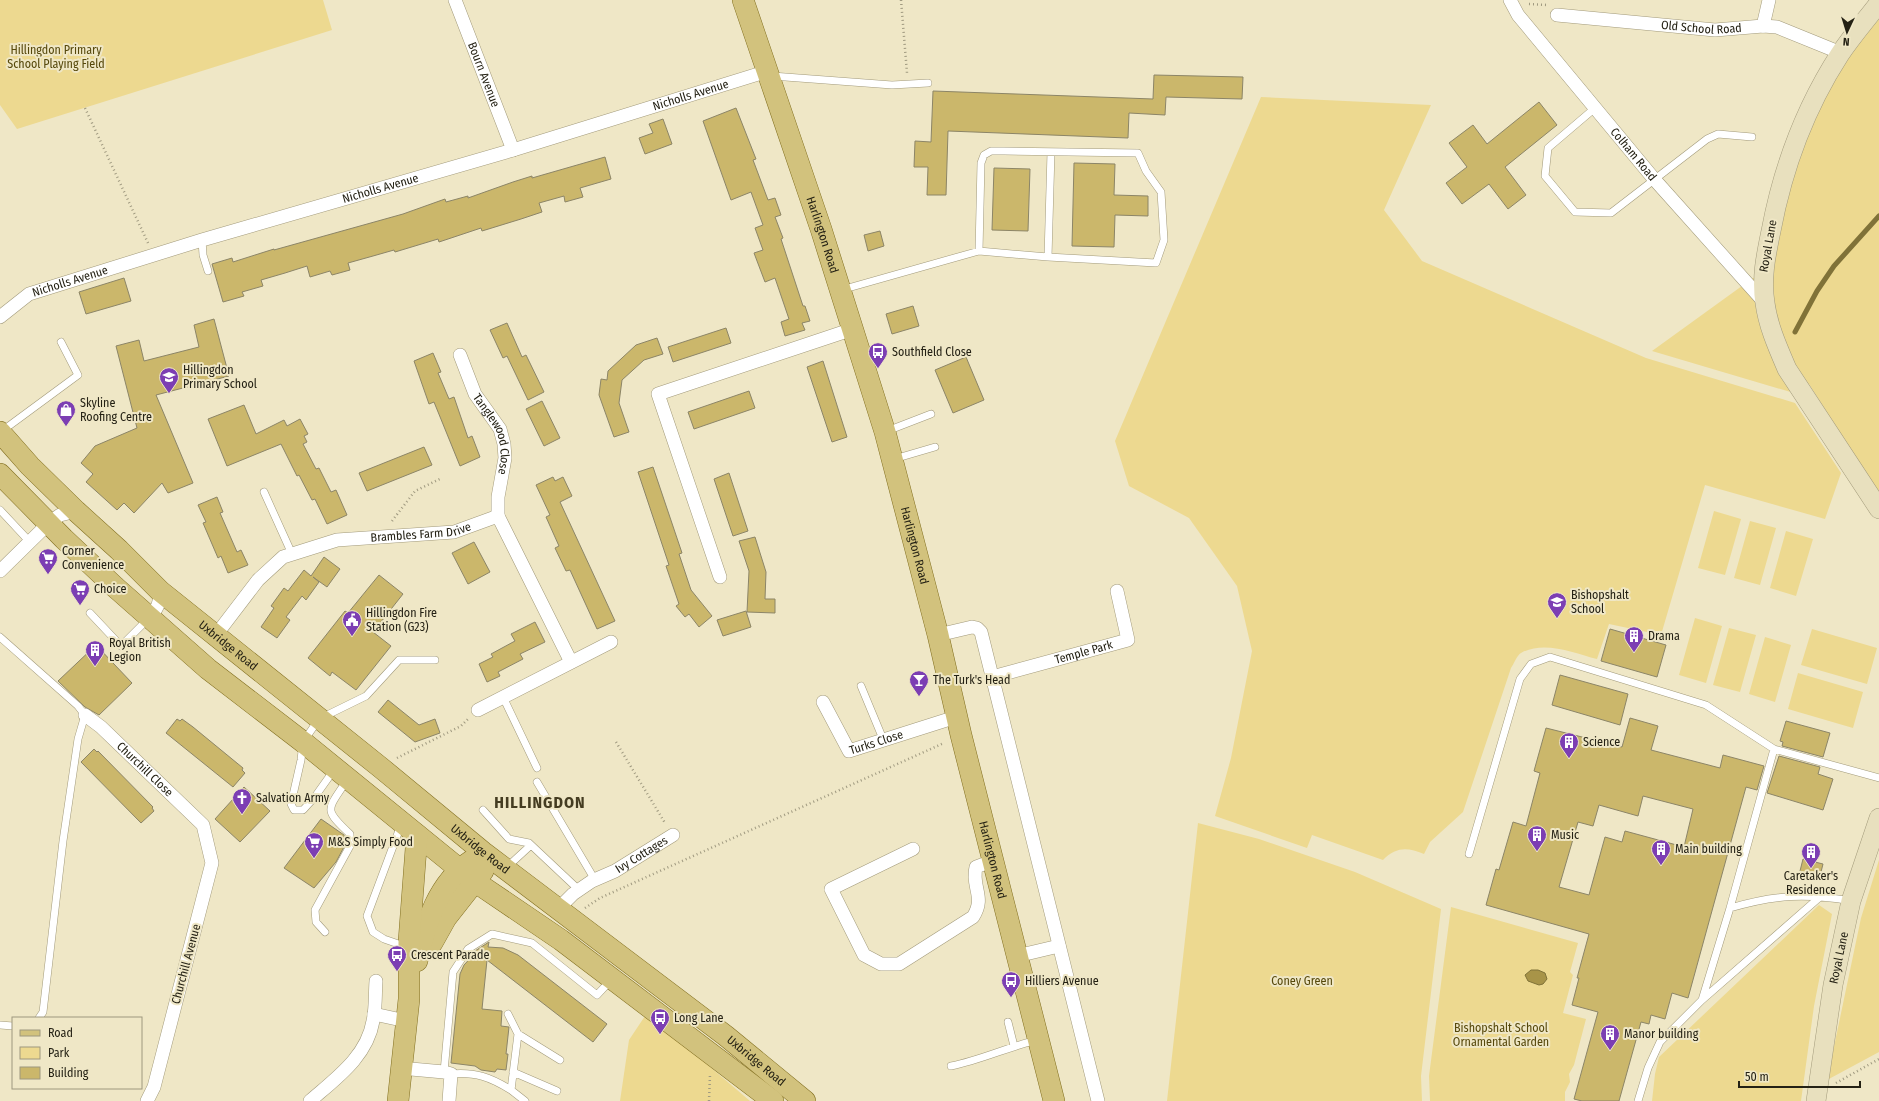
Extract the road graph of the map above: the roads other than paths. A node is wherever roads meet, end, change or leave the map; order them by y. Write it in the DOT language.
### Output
graph roads {
  1 [pos="455,0"];
  2 [pos="743,0"];
  3 [pos="1769,0"];
  4 [pos="1511,3"];
  5 [pos="1879,3"];
  6 [pos="1557,15"];
  7 [pos="1763,26"];
  8 [pos="1841,53"];
  9 [pos="769,73"];
  10 [pos="928,83"];
  11 [pos="1595,108"];
  12 [pos="1752,137"];
  13 [pos="512,150"];
  14 [pos="1051,152"];
  15 [pos="1654,179"];
  16 [pos="202,240"];
  17 [pos="979,250"];
  18 [pos="1048,257"];
  19 [pos="208,270"];
  20 [pos="841,290"];
  21 [pos="1765,303"];
  22 [pos="0,317"];
  23 [pos="853,329"];
  24 [pos="61,342"];
  25 [pos="460,355"];
  26 [pos="931,414"];
  27 [pos="0,432"];
  28 [pos="885,432"];
  29 [pos="935,446"];
  30 [pos="892,460"];
  31 [pos="0,474"];
  32 [pos="264,492"];
  33 [pos="1879,509"];
  34 [pos="0,510"];
  35 [pos="76,511"];
  36 [pos="498,516"];
  37 [pos="48,523"];
  38 [pos="29,541"];
  39 [pos="292,554"];
  40 [pos="0,571"];
  41 [pos="720,577"];
  42 [pos="160,591"];
  43 [pos="1118,591"];
  44 [pos="90,613"];
  45 [pos="149,618"];
  46 [pos="216,635"];
  47 [pos="938,635"];
  48 [pos="0,637"];
  49 [pos="611,642"];
  50 [pos="435,660"];
  51 [pos="571,662"];
  52 [pos="992,677"];
  53 [pos="861,686"];
  54 [pos="503,697"];
  55 [pos="823,702"];
  56 [pos="478,710"];
  57 [pos="85,715"];
  58 [pos="320,719"];
  59 [pos="959,726"];
  60 [pos="883,739"];
  61 [pos="303,742"];
  62 [pos="1774,749"];
  63 [pos="536,768"];
  64 [pos="342,774"];
  65 [pos="1879,778"];
  66 [pos="537,782"];
  67 [pos="483,810"];
  68 [pos="1879,818"];
  69 [pos="204,825"];
  70 [pos="410,829"];
  71 [pos="673,835"];
  72 [pos="531,844"];
  73 [pos="913,849"];
  74 [pos="1469,854"];
  75 [pos="493,860"];
  76 [pos="992,861"];
  77 [pos="467,875"];
  78 [pos="595,880"];
  79 [pos="579,890"];
  80 [pos="1821,896"];
  81 [pos="1851,901"];
  82 [pos="1730,908"];
  83 [pos="565,913"];
  84 [pos="325,932"];
  85 [pos="1059,946"];
  86 [pos="409,948"];
  87 [pos="1017,956"];
  88 [pos="612,978"];
  89 [pos="376,981"];
  90 [pos="411,990"];
  91 [pos="1702,1000"];
  92 [pos="374,1014"];
  93 [pos="508,1014"];
  94 [pos="40,1017"];
  95 [pos="406,1021"];
  96 [pos="1008,1022"];
  97 [pos="0,1026"];
  98 [pos="12,1026"];
  99 [pos="518,1034"];
  100 [pos="1038,1040"];
  101 [pos="1014,1046"];
  102 [pos="560,1060"];
  103 [pos="951,1066"];
  104 [pos="400,1068"];
  105 [pos="513,1072"];
  106 [pos="448,1073"];
  107 [pos="511,1090"];
  108 [pos="557,1091"];
  109 [pos="1816,1097"];
  110 [pos="147,1101"];
  111 [pos="310,1101"];
  112 [pos="398,1101"];
  113 [pos="449,1101"];
  114 [pos="525,1101"];
  115 [pos="773,1101"];
  116 [pos="805,1101"];
  117 [pos="1054,1101"];
  118 [pos="1098,1101"];
  119 [pos="1638,1101"];
  1 -- 13 [label="street, Bourn Avenue"];
  2 -- 9 [label="main road, Harlington Road"];
  3 -- 7 [label="street"];
  4 -- 11 [label="street, Colham Road"];
  5 -- 8 [label="street, Royal Lane"];
  6 -- 7 [label="street, Old School Road"];
  7 -- 8 [label="street, Old School Road"];
  8 -- 21 [label="street, Royal Lane"];
  9 -- 10 [label="lane"];
  9 -- 13 [label="street, Nicholls Avenue"];
  9 -- 20 [label="main road, Harlington Road"];
  11 -- 15 [label="street, Colham Road"];
  11 -- 15 [label="lane"];
  12 -- 15 [label="lane"];
  13 -- 16 [label="street, Nicholls Avenue"];
  14 -- 17 [label="lane"];
  14 -- 18 [label="lane"];
  14 -- 18 [label="lane"];
  15 -- 21 [label="street, Colham Road"];
  16 -- 19 [label="lane"];
  16 -- 22 [label="street, Nicholls Avenue"];
  17 -- 18 [label="lane"];
  17 -- 20 [label="lane"];
  20 -- 23 [label="main road, Harlington Road"];
  21 -- 33 [label="street, Royal Lane"];
  23 -- 28 [label="main road, Harlington Road"];
  23 -- 41 [label="street"];
  24 -- 27 [label="lane"];
  25 -- 36 [label="street, Tanglewood Close"];
  26 -- 28 [label="lane"];
  27 -- 35 [label="main road, Uxbridge Road"];
  28 -- 30 [label="main road, Harlington Road"];
  29 -- 30 [label="lane"];
  30 -- 47 [label="main road, Harlington Road"];
  31 -- 37 [label="main road, Uxbridge Road"];
  32 -- 39 [label="lane"];
  34 -- 38 [label="lane"];
  35 -- 37 [label="street"];
  35 -- 42 [label="main road, Uxbridge Road"];
  36 -- 39 [label="street, Brambles Farm Drive"];
  36 -- 51 [label="street"];
  37 -- 38 [label="street"];
  37 -- 45 [label="main road, Uxbridge Road"];
  38 -- 40 [label="street"];
  39 -- 46 [label="street, Brambles Farm Drive"];
  42 -- 45 [label="street"];
  42 -- 46 [label="main road, Uxbridge Road"];
  43 -- 52 [label="street, Temple Park"];
  44 -- 45 [label="lane"];
  45 -- 61 [label="main road, Uxbridge Road"];
  46 -- 58 [label="main road, Uxbridge Road"];
  47 -- 52 [label="street"];
  47 -- 59 [label="main road, Harlington Road"];
  48 -- 57 [label="lane"];
  49 -- 51 [label="street"];
  50 -- 58 [label="lane"];
  51 -- 54 [label="street"];
  52 -- 85 [label="street"];
  53 -- 60 [label="lane"];
  54 -- 56 [label="street"];
  54 -- 63 [label="lane"];
  55 -- 60 [label="street, Turks Close"];
  57 -- 69 [label="street, Churchill Close"];
  57 -- 94 [label="lane"];
  58 -- 61 [label="lane"];
  58 -- 75 [label="main road, Uxbridge Road"];
  59 -- 60 [label="street, Turks Close"];
  59 -- 76 [label="main road, Harlington Road"];
  61 -- 64 [label="main road, Uxbridge Road"];
  61 -- 64 [label="lane"];
  62 -- 65 [label="lane"];
  62 -- 74 [label="lane"];
  62 -- 82 [label="lane"];
  64 -- 70 [label="main road, Uxbridge Road"];
  64 -- 84 [label="lane"];
  66 -- 78 [label="lane"];
  67 -- 72 [label="lane"];
  68 -- 81 [label="street, Royal Lane"];
  69 -- 110 [label="street, Churchill Avenue"];
  70 -- 77 [label="main road, Uxbridge Road"];
  70 -- 86 [label="main road"];
  70 -- 86 [label="lane"];
  71 -- 78 [label="street, Ivy Cottages"];
  72 -- 75 [label="lane"];
  72 -- 79 [label="lane"];
  73 -- 76 [label="street"];
  75 -- 77 [label="main road"];
  75 -- 83 [label="main road, Uxbridge Road"];
  76 -- 87 [label="main road, Harlington Road"];
  77 -- 88 [label="main road, Uxbridge Road"];
  77 -- 90 [label="main road"];
  78 -- 79 [label="street, Ivy Cottages"];
  79 -- 83 [label="street, Ivy Cottages"];
  80 -- 81 [label="lane"];
  80 -- 82 [label="lane"];
  80 -- 91 [label="lane"];
  81 -- 109 [label="street, Royal Lane"];
  82 -- 91 [label="lane"];
  83 -- 116 [label="main road, Uxbridge Road"];
  85 -- 87 [label="street"];
  85 -- 118 [label="street"];
  86 -- 90 [label="main road"];
  87 -- 100 [label="main road, Harlington Road"];
  88 -- 106 [label="lane"];
  88 -- 115 [label="main road, Uxbridge Road"];
  89 -- 92 [label="street"];
  90 -- 95 [label="main road"];
  91 -- 119 [label="lane"];
  92 -- 95 [label="street"];
  92 -- 111 [label="street"];
  93 -- 99 [label="lane"];
  95 -- 104 [label="main road"];
  96 -- 101 [label="lane"];
  97 -- 98 [label="lane"];
  99 -- 102 [label="lane"];
  99 -- 105 [label="lane"];
  100 -- 101 [label="lane"];
  100 -- 117 [label="main road, Harlington Road"];
  101 -- 103 [label="lane"];
  104 -- 106 [label="street"];
  104 -- 112 [label="main road"];
  105 -- 107 [label="lane"];
  105 -- 108 [label="lane"];
  106 -- 107 [label="lane"];
  106 -- 113 [label="street"];
  107 -- 114 [label="lane"];
}
